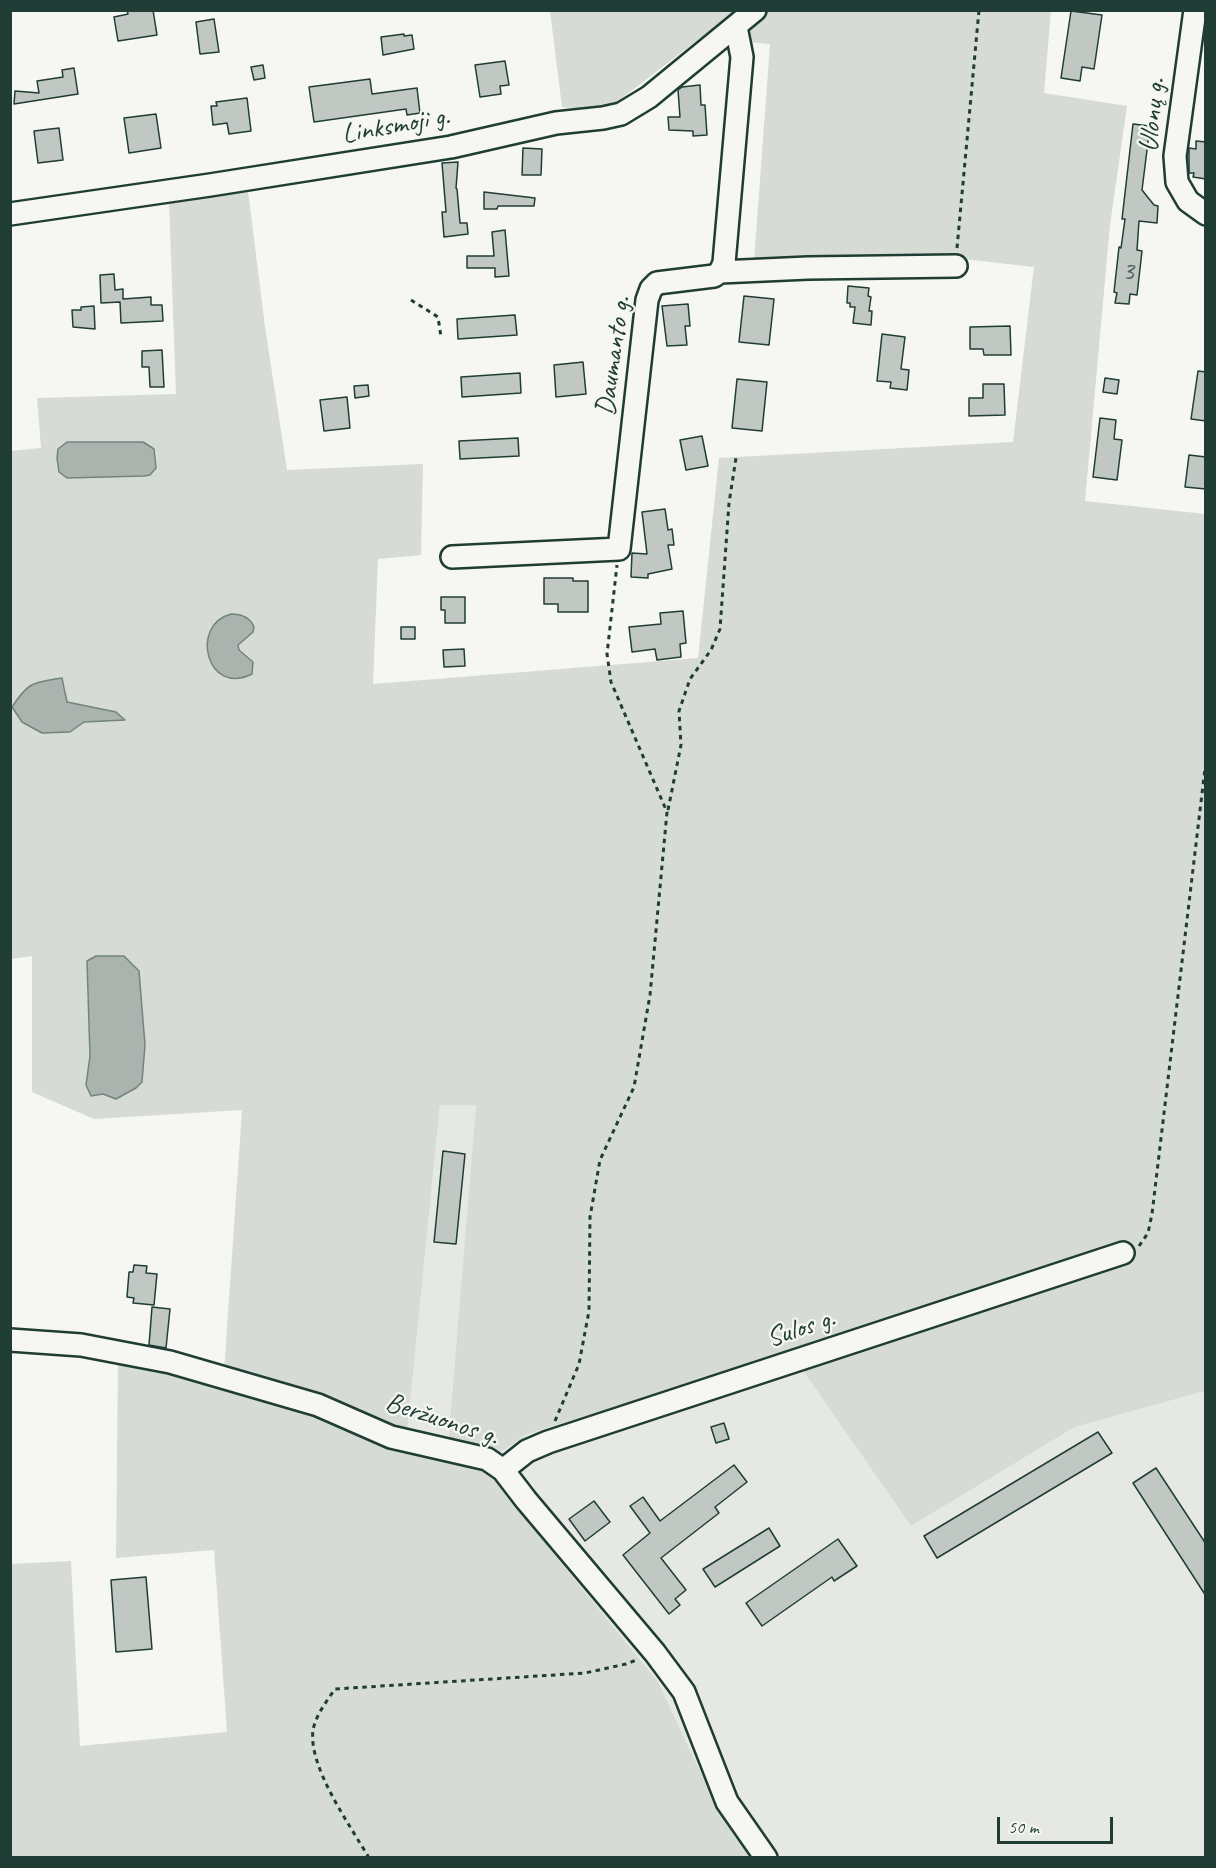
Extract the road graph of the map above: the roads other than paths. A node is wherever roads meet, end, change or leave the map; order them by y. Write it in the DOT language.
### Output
graph roads {
  1 [pos="755,10"];
  2 [pos="1195,10"];
  3 [pos="736,27"];
  4 [pos="10,214"];
  5 [pos="1206,214"];
  6 [pos="956,266"];
  7 [pos="720,272"];
  8 [pos="453,557"];
  9 [pos="1123,1253"];
  10 [pos="10,1340"];
  11 [pos="503,1470"];
  12 [pos="766,1857"];
  1 -- 3 [label="street, Linksmoji g."];
  2 -- 5 [label="street, Ulonų g."];
  3 -- 4 [label="street, Linksmoji g."];
  3 -- 7 [label="street"];
  6 -- 7 [label="street"];
  7 -- 8 [label="street, Daumanto g."];
  9 -- 11 [label="street, Sulos g."];
  10 -- 11 [label="street, Beržuonos g."];
  11 -- 12 [label="street, Beržuonos g."];
}
